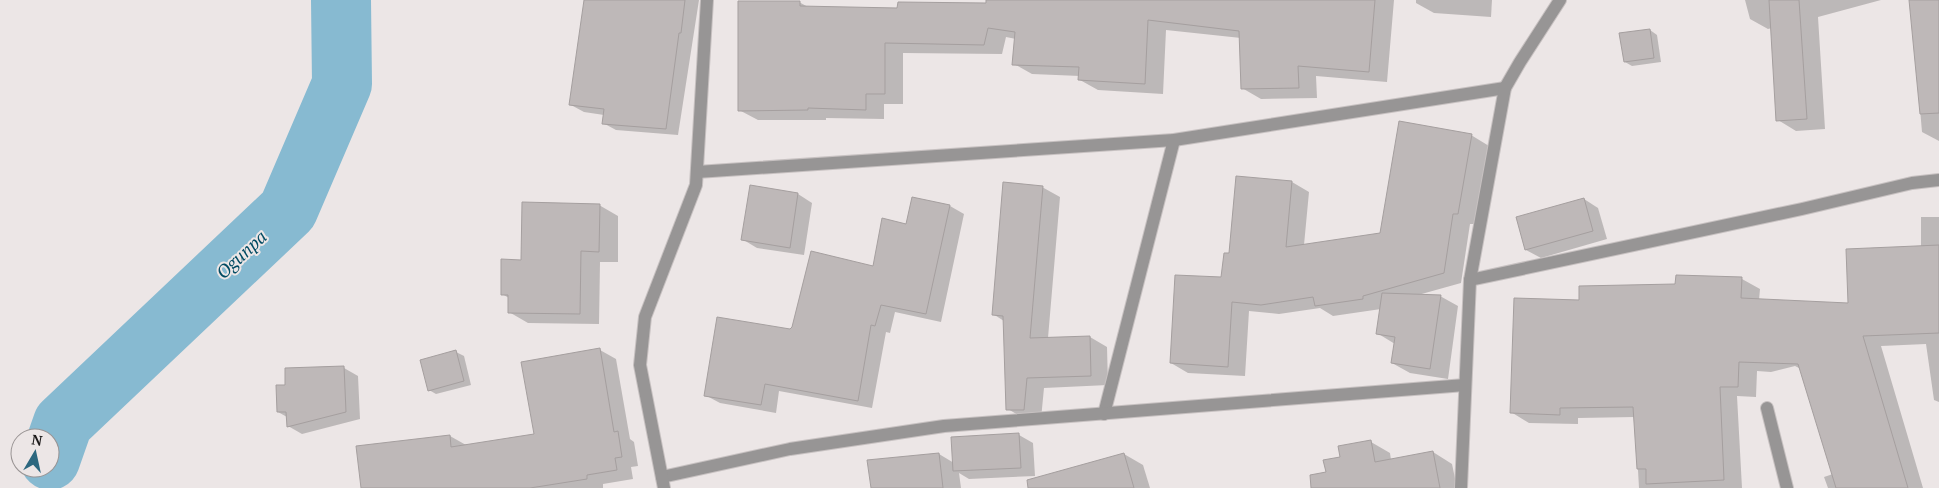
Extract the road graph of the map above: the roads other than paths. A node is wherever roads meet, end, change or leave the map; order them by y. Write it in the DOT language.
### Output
graph roads {
  1 [pos="707,0"];
  2 [pos="1560,0"];
  3 [pos="1505,88"];
  4 [pos="1174,140"];
  5 [pos="697,172"];
  6 [pos="1939,180"];
  7 [pos="1470,280"];
  8 [pos="1465,385"];
  9 [pos="1767,408"];
  10 [pos="1104,414"];
  11 [pos="663,483"];
  12 [pos="1461,488"];
  13 [pos="1787,488"];
  1 -- 5 [label="street"];
  2 -- 3 [label="street"];
  3 -- 4 [label="street"];
  3 -- 7 [label="street"];
  4 -- 5 [label="street"];
  4 -- 10 [label="street"];
  5 -- 11 [label="street"];
  6 -- 7 [label="street"];
  7 -- 8 [label="street"];
  8 -- 10 [label="street"];
  8 -- 12 [label="street"];
  9 -- 13 [label="street"];
  10 -- 11 [label="street"];
}
